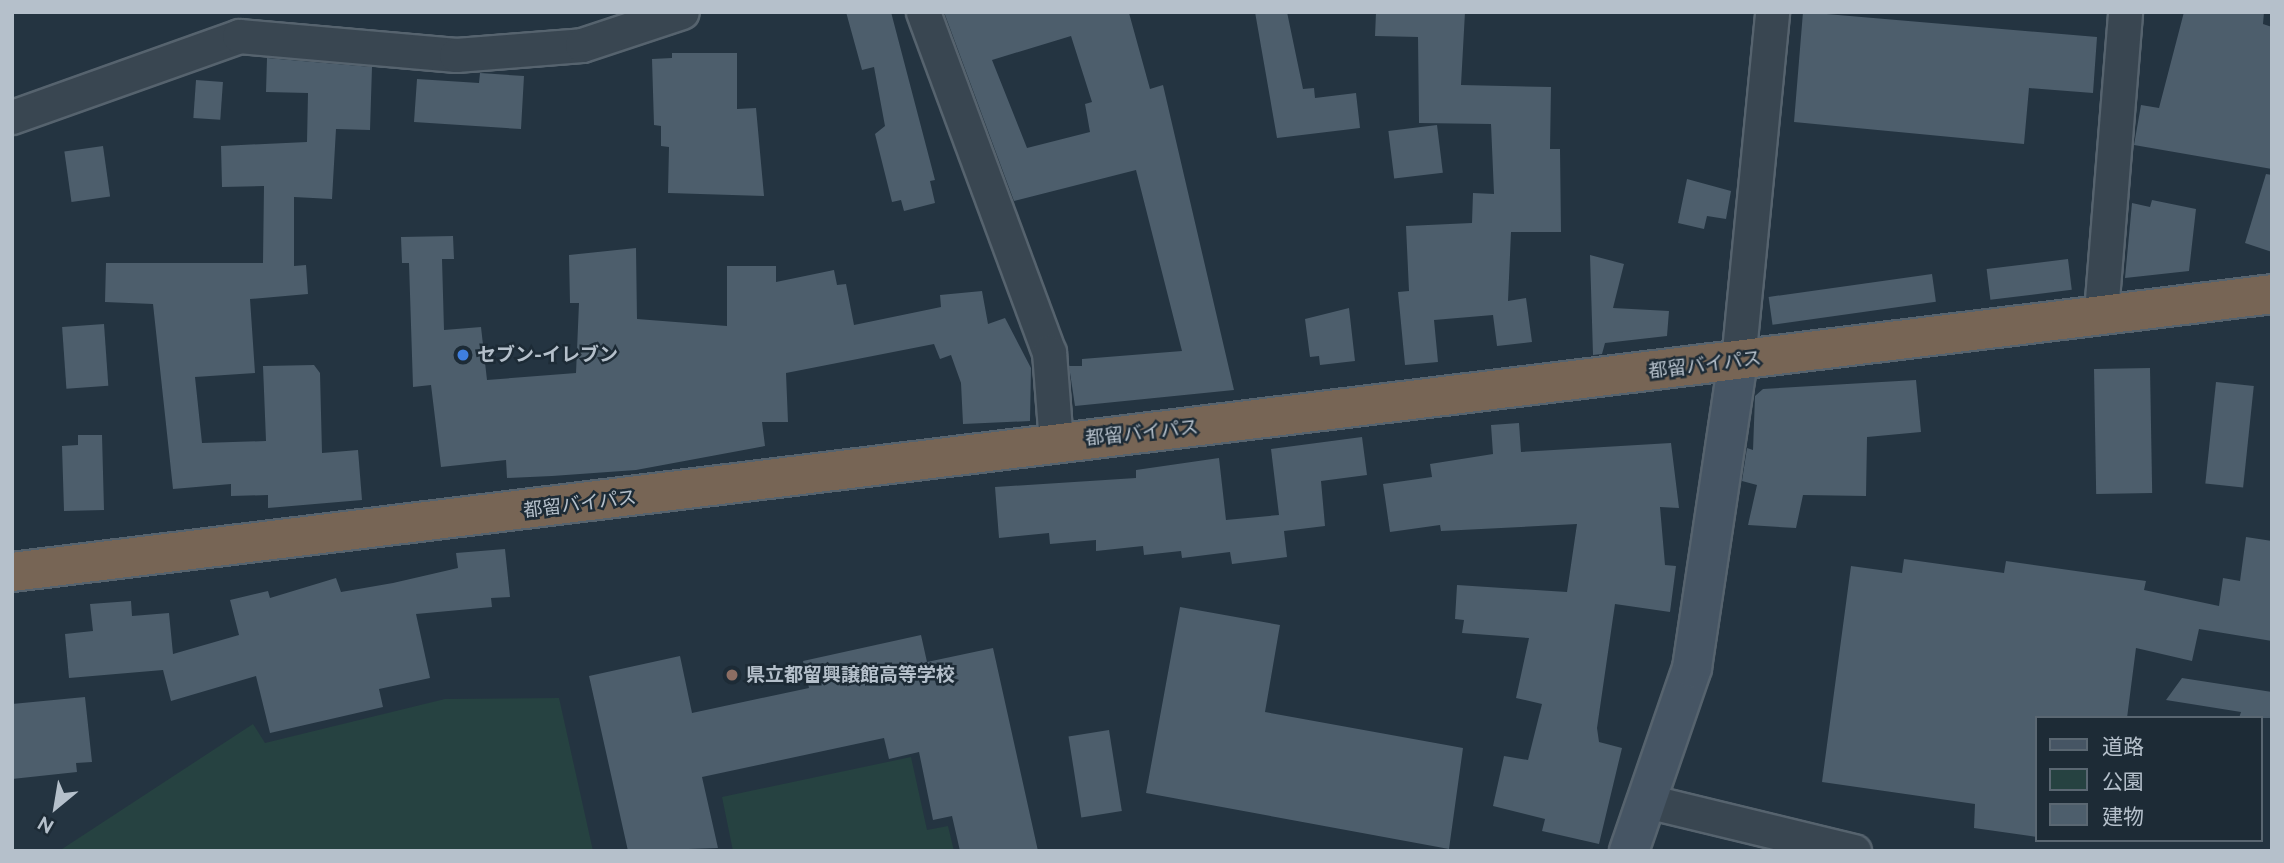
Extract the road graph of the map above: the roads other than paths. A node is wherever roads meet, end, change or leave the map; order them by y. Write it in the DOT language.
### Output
graph roads {
  1 [pos="682,12"];
  2 [pos="923,12"];
  3 [pos="1772,12"];
  4 [pos="2125,12"];
  5 [pos="12,117"];
  6 [pos="2272,294"];
  7 [pos="2101,312"];
  8 [pos="1738,361"];
  9 [pos="1056,442"];
  10 [pos="12,572"];
  11 [pos="1651,802"];
  12 [pos="1629,851"];
  13 [pos="1854,851"];
  1 -- 5 [label="street"];
  2 -- 9 [label="street"];
  3 -- 8 [label="street"];
  4 -- 7 [label="street"];
  6 -- 7 [label="highway, 都留バイパス"];
  7 -- 8 [label="highway, 都留バイパス"];
  8 -- 9 [label="highway, 都留バイパス"];
  8 -- 11 [label="street"];
  9 -- 10 [label="highway, 都留バイパス"];
  11 -- 12 [label="street"];
  11 -- 13 [label="street"];
}
